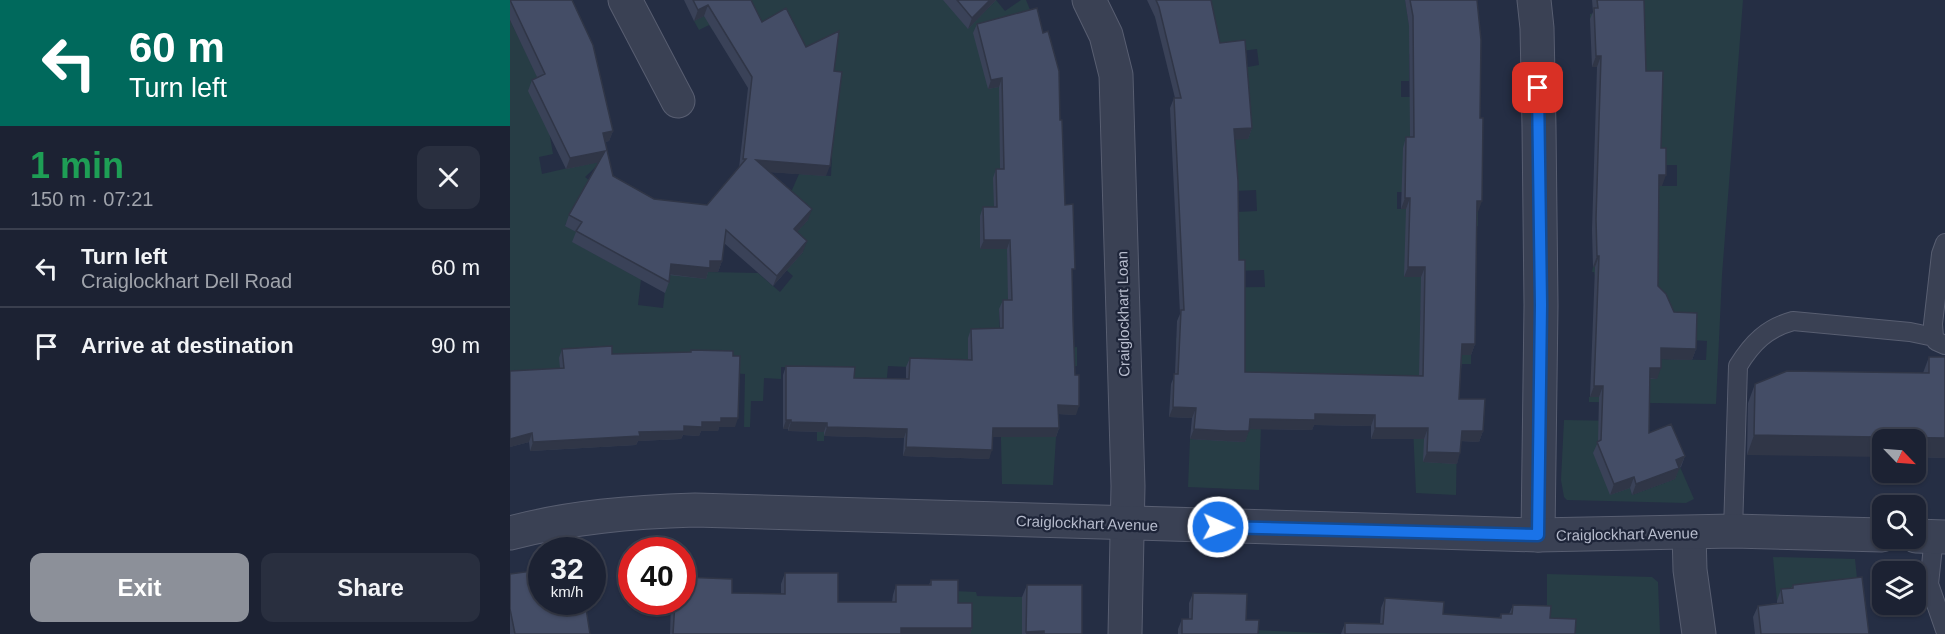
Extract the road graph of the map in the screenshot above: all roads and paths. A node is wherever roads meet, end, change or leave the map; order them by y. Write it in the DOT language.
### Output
graph roads {
  1 [pos="625,0"];
  2 [pos="1089,0"];
  3 [pos="1534,0"];
  4 [pos="678,100"];
  5 [pos="1945,243"];
  6 [pos="1939,341"];
  7 [pos="1127,524"];
  8 [pos="1733,531"];
  9 [pos="510,533"];
  10 [pos="1689,533"];
  11 [pos="1538,535"];
  12 [pos="1872,535"];
  13 [pos="1932,537"];
  14 [pos="1945,630"];
  15 [pos="1125,634"];
  16 [pos="1699,634"];
  1 -- 4 [label="street"];
  2 -- 7 [label="street, Craiglockhart Loan"];
  3 -- 11 [label="street"];
  5 -- 6 [label="lane"];
  6 -- 8 [label="lane"];
  7 -- 9 [label="street, Craiglockhart Avenue"];
  7 -- 11 [label="street, Craiglockhart Avenue"];
  7 -- 15 [label="street, Craiglockhart Loan"];
  8 -- 10 [label="street, Craiglockhart Avenue"];
  8 -- 12 [label="street, Craiglockhart Avenue"];
  10 -- 11 [label="street, Craiglockhart Avenue"];
  10 -- 16 [label="street"];
  13 -- 14 [label="lane"];
}
